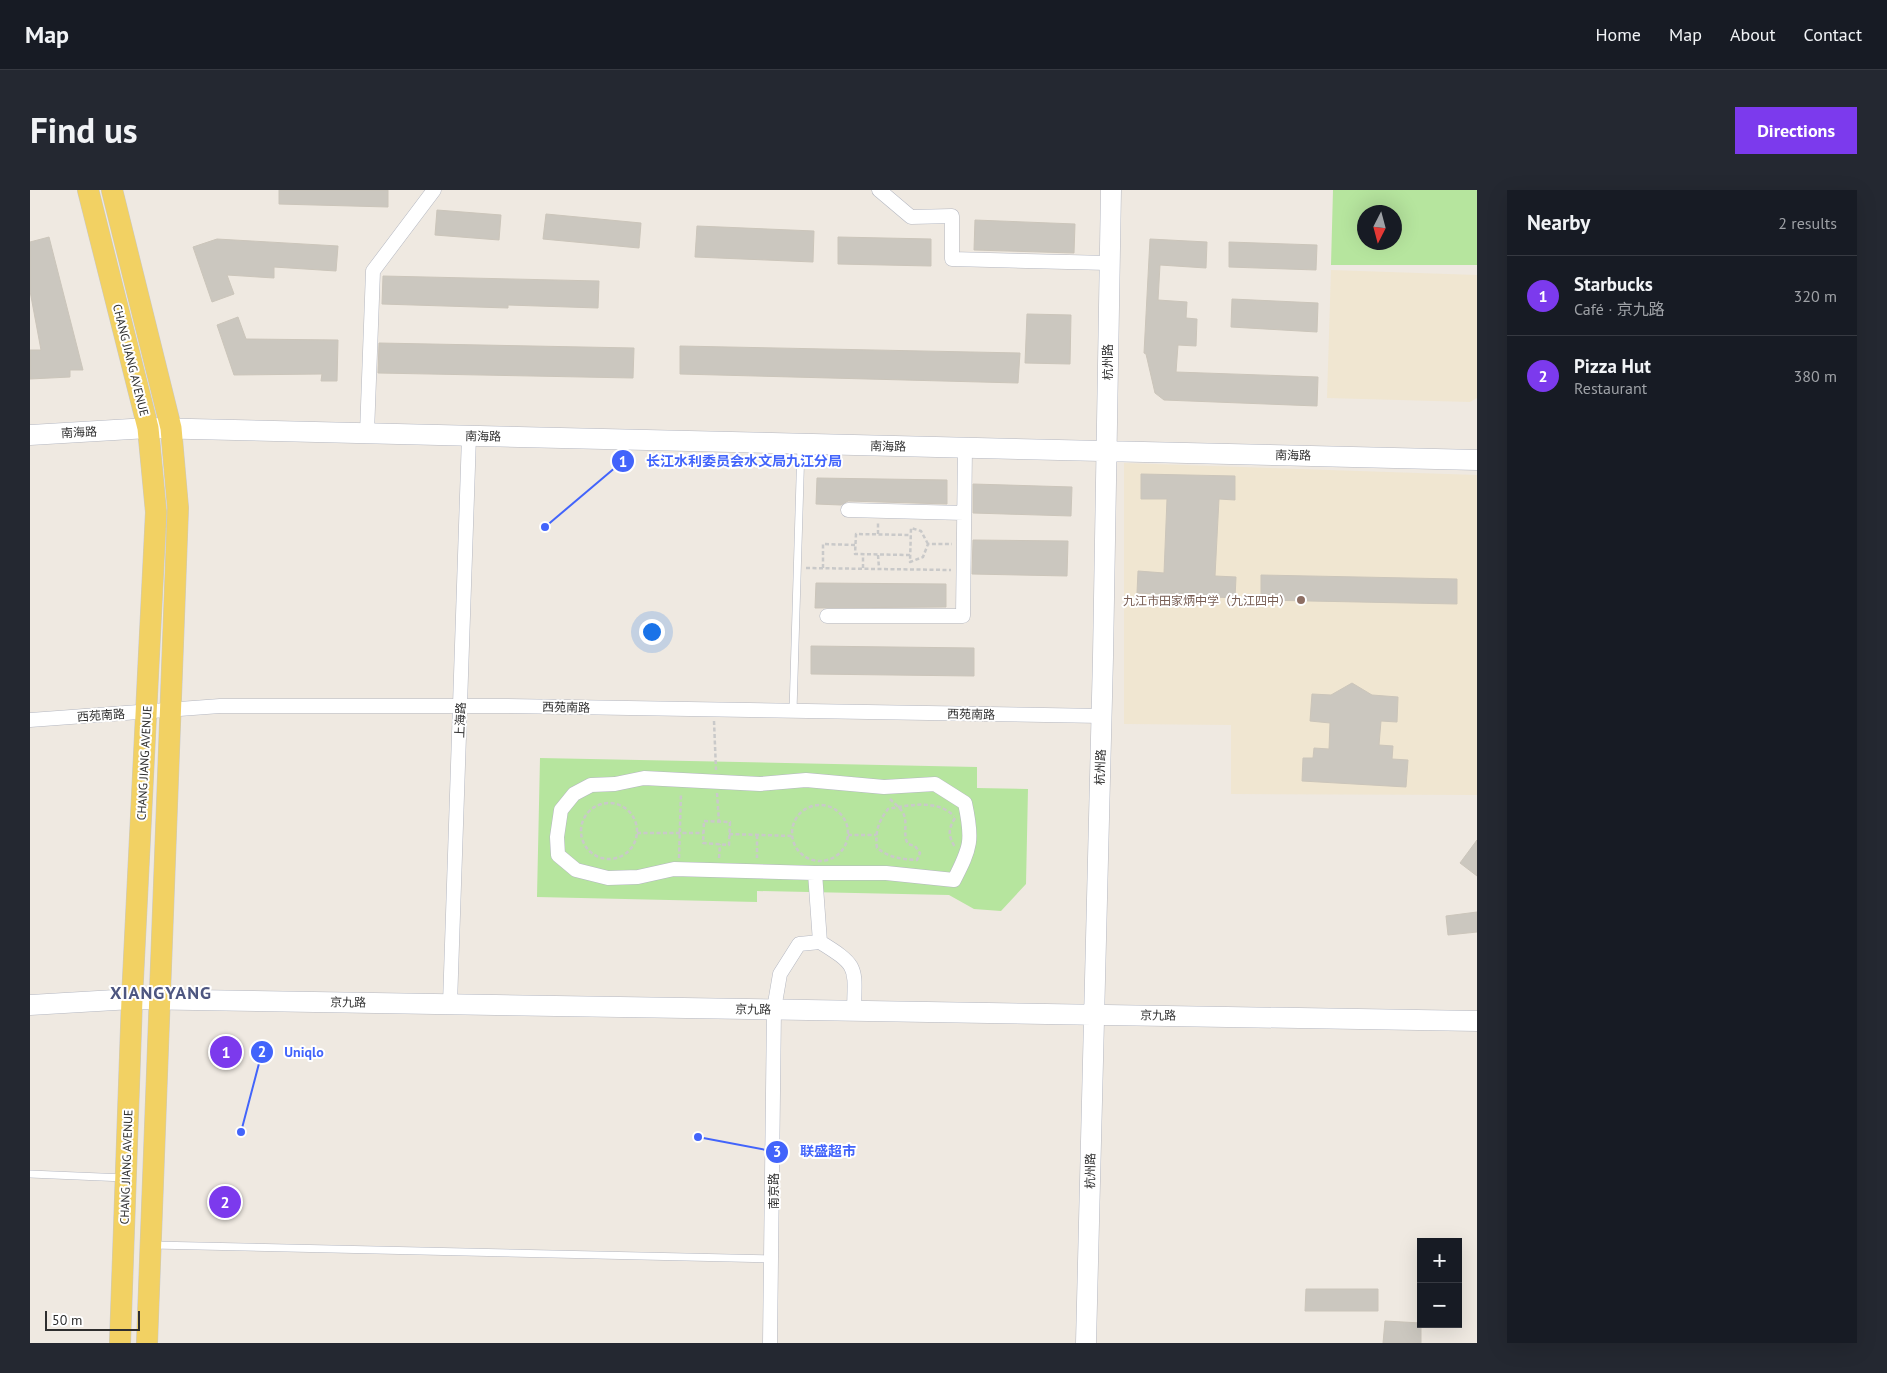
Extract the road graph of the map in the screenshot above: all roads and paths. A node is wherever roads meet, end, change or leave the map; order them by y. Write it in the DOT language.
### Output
graph roads {
  1 [pos="88,190"];
  2 [pos="112,190"];
  3 [pos="434,190"];
  4 [pos="878,190"];
  5 [pos="1111,190"];
  6 [pos="1108,262"];
  7 [pos="148,428"];
  8 [pos="171,428"];
  9 [pos="367,433"];
  10 [pos="30,435"];
  11 [pos="469,436"];
  12 [pos="801,444"];
  13 [pos="965,448"];
  14 [pos="1106,451"];
  15 [pos="1477,460"];
  16 [pos="848,510"];
  17 [pos="964,513"];
  18 [pos="911,535"];
  19 [pos="928,544"];
  20 [pos="964,544"];
  21 [pos="855,545"];
  22 [pos="863,554"];
  23 [pos="878,555"];
  24 [pos="910,555"];
  25 [pos="797,568"];
  26 [pos="822,568"];
  27 [pos="863,568"];
  28 [pos="879,568"];
  29 [pos="963,570"];
  30 [pos="827,616"];
  31 [pos="460,706"];
  32 [pos="170,710"];
  33 [pos="714,710"];
  34 [pos="793,711"];
  35 [pos="146,712"];
  36 [pos="1102,716"];
  37 [pos="30,720"];
  38 [pos="682,781"];
  39 [pos="717,783"];
  40 [pos="884,787"];
  41 [pos="898,807"];
  42 [pos="955,817"];
  43 [pos="719,822"];
  44 [pos="637,833"];
  45 [pos="680,833"];
  46 [pos="704,833"];
  47 [pos="730,834"];
  48 [pos="848,834"];
  49 [pos="757,835"];
  50 [pos="876,835"];
  51 [pos="792,836"];
  52 [pos="678,869"];
  53 [pos="758,870"];
  54 [pos="815,873"];
  55 [pos="820,942"];
  56 [pos="132,999"];
  57 [pos="158,1000"];
  58 [pos="450,1004"];
  59 [pos="30,1005"];
  60 [pos="774,1009"];
  61 [pos="854,1010"];
  62 [pos="1094,1014"];
  63 [pos="1477,1021"];
  64 [pos="30,1174"];
  65 [pos="126,1178"];
  66 [pos="150,1245"];
  67 [pos="772,1259"];
  68 [pos="120,1343"];
  69 [pos="147,1343"];
  70 [pos="770,1343"];
  71 [pos="1086,1343"];
  1 -- 7 [label="main road, CHANG JIANG AVENUE"];
  2 -- 8 [label="main road, CHANG JIANG AVENUE"];
  3 -- 9 [label="street"];
  4 -- 6 [label="street"];
  5 -- 6 [label="main road, 杭州路"];
  6 -- 14 [label="main road, 杭州路"];
  7 -- 8 [label="main road, 南海路"];
  7 -- 10 [label="main road, 南海路"];
  7 -- 35 [label="main road, CHANG JIANG AVENUE"];
  8 -- 9 [label="main road, 南海路"];
  8 -- 32 [label="main road, CHANG JIANG AVENUE"];
  9 -- 11 [label="main road, 南海路"];
  11 -- 12 [label="main road, 南海路"];
  11 -- 31 [label="street, 上海路"];
  12 -- 13 [label="main road, 南海路"];
  12 -- 25 [label="lane"];
  13 -- 14 [label="main road, 南海路"];
  13 -- 17 [label="street"];
  14 -- 15 [label="main road, 南海路"];
  14 -- 36 [label="main road, 杭州路"];
  16 -- 17 [label="street"];
  17 -- 20 [label="street"];
  18 -- 19 [label="path"];
  18 -- 21 [label="path"];
  18 -- 24 [label="path"];
  19 -- 20 [label="path"];
  19 -- 24 [label="path"];
  20 -- 29 [label="street"];
  21 -- 22 [label="path"];
  21 -- 26 [label="path"];
  22 -- 23 [label="path"];
  22 -- 27 [label="path"];
  23 -- 24 [label="path"];
  23 -- 28 [label="path"];
  25 -- 26 [label="path"];
  25 -- 34 [label="lane"];
  26 -- 27 [label="path"];
  27 -- 28 [label="path"];
  28 -- 29 [label="path"];
  29 -- 30 [label="street"];
  31 -- 32 [label="street, 西苑南路"];
  31 -- 33 [label="street, 西苑南路"];
  31 -- 58 [label="street, 上海路"];
  32 -- 35 [label="street, 西苑南路"];
  32 -- 57 [label="main road, CHANG JIANG AVENUE"];
  33 -- 34 [label="street, 西苑南路"];
  33 -- 39 [label="path"];
  34 -- 36 [label="street, 西苑南路"];
  35 -- 37 [label="street, 西苑南路"];
  35 -- 56 [label="main road, CHANG JIANG AVENUE"];
  36 -- 62 [label="main road, 杭州路"];
  38 -- 39 [label="street"];
  38 -- 45 [label="path"];
  38 -- 52 [label="street"];
  39 -- 40 [label="street"];
  39 -- 43 [label="path"];
  40 -- 41 [label="path"];
  40 -- 54 [label="street"];
  41 -- 42 [label="path"];
  41 -- 50 [label="path"];
  41 -- 50 [label="path"];
  43 -- 46 [label="path"];
  43 -- 47 [label="path"];
  44 -- 44 [label="path"];
  44 -- 45 [label="path"];
  45 -- 46 [label="path"];
  45 -- 52 [label="path"];
  46 -- 47 [label="path"];
  47 -- 49 [label="path"];
  48 -- 50 [label="path"];
  48 -- 51 [label="path"];
  48 -- 51 [label="path"];
  49 -- 51 [label="path"];
  49 -- 53 [label="path"];
  52 -- 53 [label="street"];
  53 -- 54 [label="street"];
  54 -- 55 [label="street"];
  55 -- 60 [label="street, 南京路"];
  55 -- 61 [label="street"];
  56 -- 57 [label="main road, 京九路"];
  56 -- 59 [label="main road, 京九路"];
  56 -- 65 [label="main road, CHANG JIANG AVENUE"];
  57 -- 58 [label="main road, 京九路"];
  57 -- 66 [label="main road, CHANG JIANG AVENUE"];
  58 -- 60 [label="main road, 京九路"];
  60 -- 61 [label="main road, 京九路"];
  60 -- 67 [label="street, 南京路"];
  61 -- 62 [label="main road, 京九路"];
  62 -- 63 [label="main road, 京九路"];
  62 -- 71 [label="main road, 杭州路"];
  64 -- 65 [label="lane"];
  65 -- 68 [label="main road, CHANG JIANG AVENUE"];
  66 -- 67 [label="lane"];
  66 -- 69 [label="main road, CHANG JIANG AVENUE"];
  67 -- 70 [label="street, 南京路"];
}
